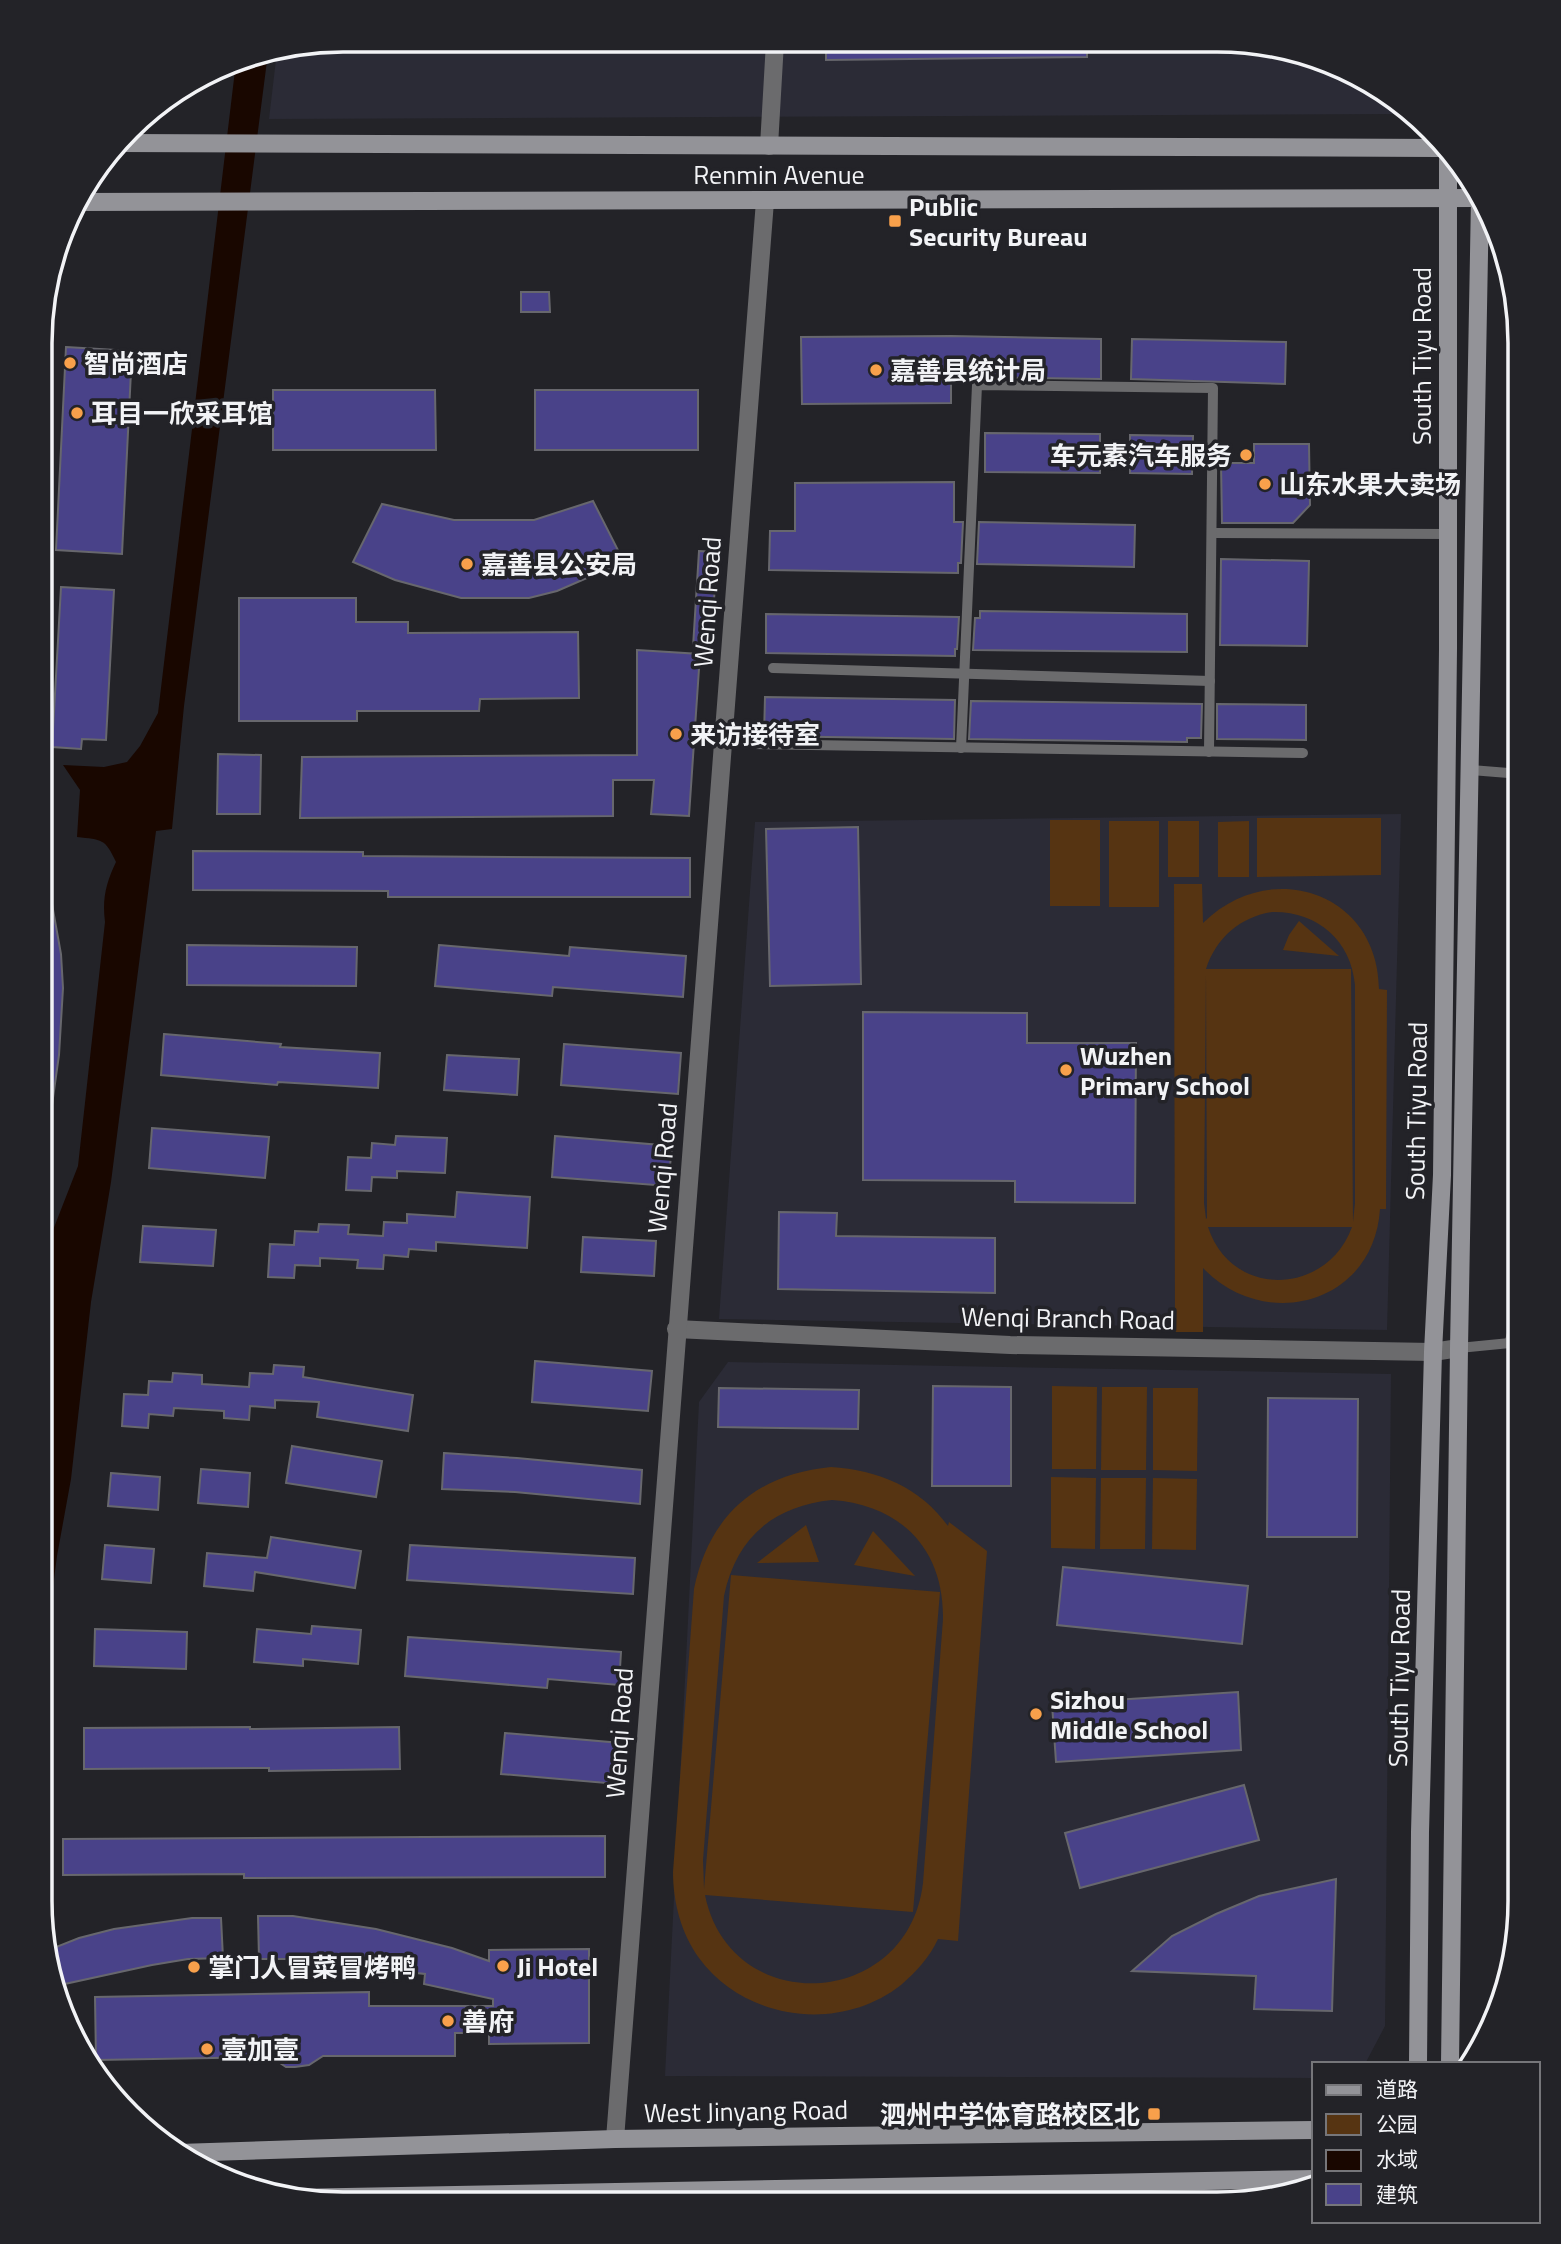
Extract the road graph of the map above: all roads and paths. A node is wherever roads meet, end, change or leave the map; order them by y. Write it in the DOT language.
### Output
graph roads {
  1 [pos="774,52"];
  2 [pos="133,143"];
  3 [pos="769,146"];
  4 [pos="1432,148"];
  5 [pos="1448,166"];
  6 [pos="1448,199"];
  7 [pos="1470,199"];
  8 [pos="765,201"];
  9 [pos="90,202"];
  10 [pos="1479,218"];
  11 [pos="1212,533"];
  12 [pos="1447,534"];
  13 [pos="773,668"];
  14 [pos="966,674"];
  15 [pos="1210,681"];
  16 [pos="753,744"];
  17 [pos="961,748"];
  18 [pos="1209,752"];
  19 [pos="1303,753"];
  20 [pos="1471,770"];
  21 [pos="1508,773"];
  22 [pos="676,1329"];
  23 [pos="1508,1342"];
  24 [pos="1460,1348"];
  25 [pos="1433,1352"];
  26 [pos="1418,2062"];
  27 [pos="1450,2062"];
  28 [pos="1312,2130"];
  29 [pos="615,2139"];
  30 [pos="199,2152"];
  31 [pos="1301,2179"];
  32 [pos="575,2192"];
  1 -- 3 [label="street"];
  2 -- 3 [label="main road, Renmin Avenue"];
  3 -- 4 [label="main road, Renmin Avenue"];
  5 -- 6 [label="main road, South Tiyu Road"];
  6 -- 7 [label="main road, Renmin Avenue"];
  6 -- 8 [label="main road, Renmin Avenue"];
  6 -- 12 [label="main road, South Tiyu Road"];
  8 -- 9 [label="main road, Renmin Avenue"];
  8 -- 22 [label="street, Wenqi Road"];
  10 -- 20 [label="main road, South Tiyu Road"];
  11 -- 12 [label="lane"];
  11 -- 14 [label="lane"];
  11 -- 15 [label="lane"];
  12 -- 25 [label="main road, South Tiyu Road"];
  13 -- 14 [label="lane"];
  14 -- 15 [label="lane"];
  14 -- 17 [label="lane"];
  15 -- 18 [label="lane"];
  16 -- 17 [label="lane"];
  17 -- 18 [label="lane"];
  18 -- 19 [label="lane"];
  20 -- 21 [label="lane"];
  20 -- 24 [label="main road, South Tiyu Road"];
  22 -- 25 [label="street, Wenqi Branch Road"];
  22 -- 29 [label="street, Wenqi Road"];
  23 -- 24 [label="lane"];
  24 -- 25 [label="street, Wenqi Branch Road"];
  24 -- 27 [label="main road, South Tiyu Road"];
  25 -- 26 [label="main road, South Tiyu Road"];
  28 -- 29 [label="main road, West Jinyang Road"];
  29 -- 30 [label="main road, West Jinyang Road"];
  31 -- 32 [label="main road"];
}
